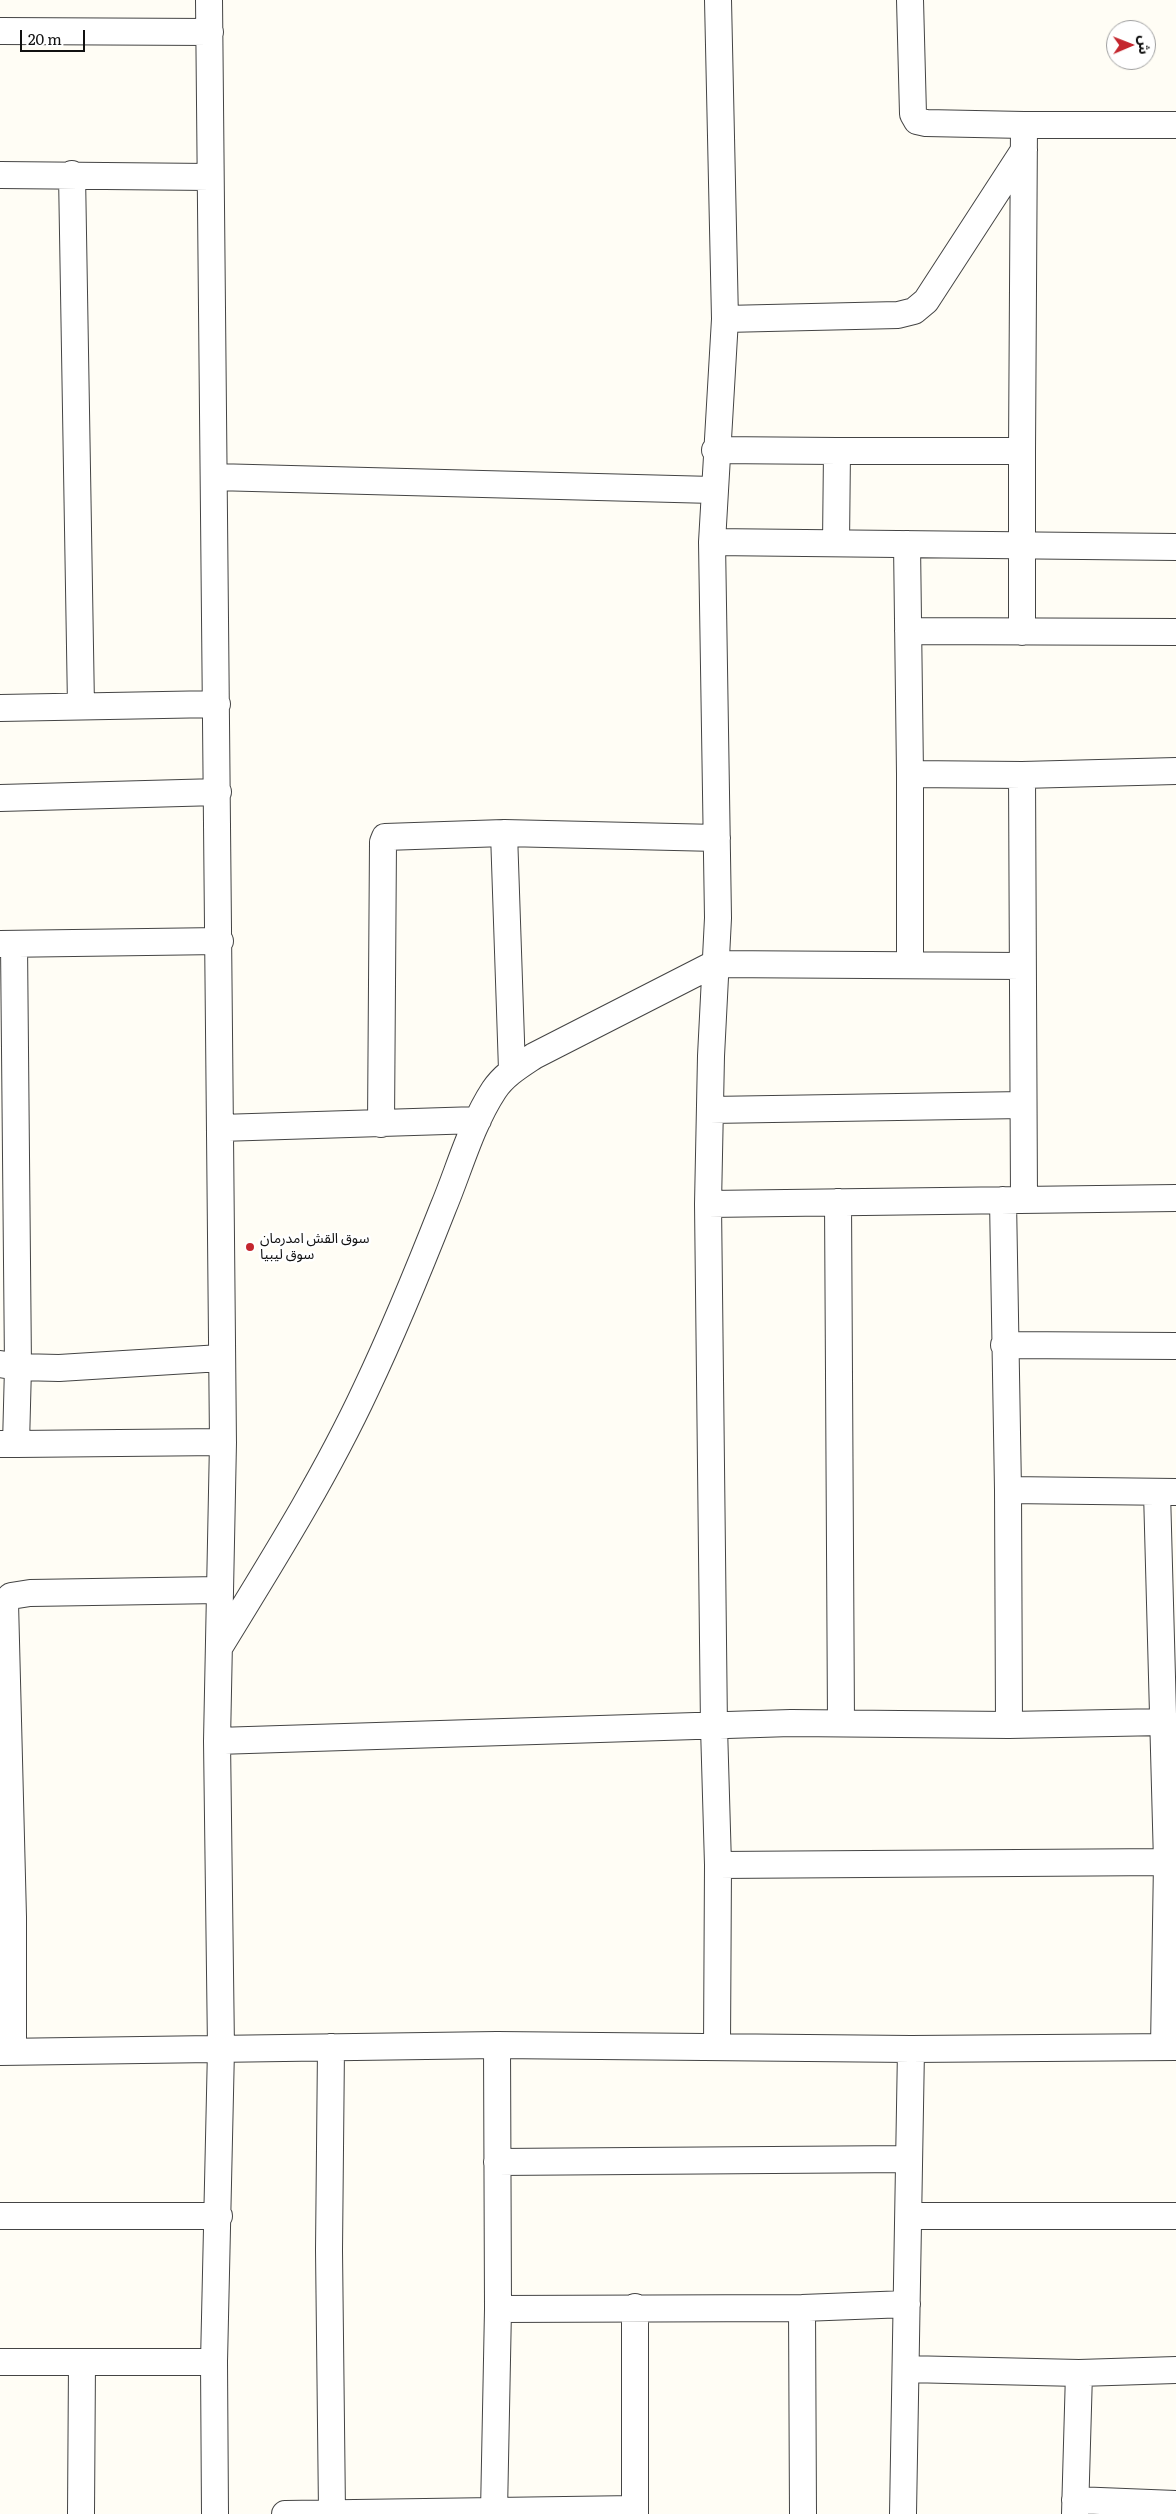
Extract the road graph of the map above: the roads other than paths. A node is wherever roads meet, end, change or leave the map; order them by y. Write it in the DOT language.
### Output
graph roads {
  1 [pos="209,0"];
  2 [pos="718,0"];
  3 [pos="910,0"];
  4 [pos="0,31"];
  5 [pos="210,32"];
  6 [pos="1176,125"];
  7 [pos="1024,138"];
  8 [pos="72,174"];
  9 [pos="0,175"];
  10 [pos="210,177"];
  11 [pos="725,319"];
  12 [pos="716,450"];
  13 [pos="837,451"];
  14 [pos="1022,451"];
  15 [pos="214,477"];
  16 [pos="713,490"];
  17 [pos="712,542"];
  18 [pos="836,543"];
  19 [pos="907,544"];
  20 [pos="1022,544"];
  21 [pos="1176,547"];
  22 [pos="908,631"];
  23 [pos="1022,632"];
  24 [pos="1176,632"];
  25 [pos="217,704"];
  26 [pos="81,706"];
  27 [pos="0,708"];
  28 [pos="1176,771"];
  29 [pos="910,774"];
  30 [pos="1022,775"];
  31 [pos="218,792"];
  32 [pos="0,798"];
  33 [pos="504,833"];
  34 [pos="716,838"];
  35 [pos="220,941"];
  36 [pos="7,944"];
  37 [pos="714,964"];
  38 [pos="910,965"];
  39 [pos="1022,966"];
  40 [pos="512,1070"];
  41 [pos="1023,1105"];
  42 [pos="710,1110"];
  43 [pos="478,1120"];
  44 [pos="381,1124"];
  45 [pos="220,1128"];
  46 [pos="1176,1198"];
  47 [pos="1013,1200"];
  48 [pos="838,1202"];
  49 [pos="708,1204"];
  50 [pos="8,1261"];
  51 [pos="1004,1346"];
  52 [pos="1176,1346"];
  53 [pos="222,1358"];
  54 [pos="9,1365"];
  55 [pos="223,1442"];
  56 [pos="8,1444"];
  57 [pos="1008,1490"];
  58 [pos="1166,1492"];
  59 [pos="220,1590"];
  60 [pos="218,1649"];
  61 [pos="1163,1722"];
  62 [pos="841,1723"];
  63 [pos="1009,1725"];
  64 [pos="714,1728"];
  65 [pos="217,1741"];
  66 [pos="4,1779"];
  67 [pos="1167,1862"];
  68 [pos="718,1865"];
  69 [pos="7,1917"];
  70 [pos="497,2046"];
  71 [pos="716,2046"];
  72 [pos="332,2047"];
  73 [pos="1170,2047"];
  74 [pos="221,2049"];
  75 [pos="911,2049"];
  76 [pos="7,2052"];
  77 [pos="909,2159"];
  78 [pos="496,2162"];
  79 [pos="0,2216"];
  80 [pos="219,2216"];
  81 [pos="909,2216"];
  82 [pos="1176,2216"];
  83 [pos="907,2304"];
  84 [pos="635,2307"];
  85 [pos="802,2308"];
  86 [pos="498,2309"];
  87 [pos="0,2362"];
  88 [pos="82,2362"];
  89 [pos="214,2362"];
  90 [pos="906,2369"];
  91 [pos="1176,2370"];
  92 [pos="1079,2373"];
  93 [pos="1176,2504"];
  94 [pos="1075,2507"];
  95 [pos="332,2512"];
  96 [pos="494,2512"];
  97 [pos="635,2512"];
  98 [pos="81,2514"];
  99 [pos="214,2514"];
  100 [pos="285,2514"];
  101 [pos="803,2514"];
  102 [pos="903,2514"];
  1 -- 5 [label="street"];
  2 -- 11 [label="street"];
  3 -- 7 [label="street"];
  4 -- 5 [label="street"];
  5 -- 10 [label="street"];
  6 -- 7 [label="street"];
  7 -- 11 [label="street"];
  7 -- 14 [label="street"];
  8 -- 9 [label="street"];
  8 -- 10 [label="street"];
  8 -- 26 [label="street"];
  10 -- 15 [label="street"];
  11 -- 12 [label="street"];
  12 -- 13 [label="street"];
  12 -- 16 [label="street"];
  13 -- 14 [label="street"];
  13 -- 18 [label="street"];
  14 -- 20 [label="street"];
  15 -- 16 [label="street"];
  15 -- 25 [label="street"];
  16 -- 17 [label="street"];
  17 -- 18 [label="street"];
  17 -- 34 [label="street"];
  18 -- 19 [label="street"];
  19 -- 20 [label="street"];
  19 -- 22 [label="street"];
  20 -- 21 [label="street"];
  20 -- 23 [label="street"];
  22 -- 23 [label="street"];
  22 -- 29 [label="street"];
  23 -- 24 [label="street"];
  25 -- 26 [label="street"];
  25 -- 31 [label="street"];
  26 -- 27 [label="street"];
  28 -- 30 [label="street"];
  29 -- 30 [label="street"];
  29 -- 38 [label="street"];
  30 -- 39 [label="street"];
  31 -- 32 [label="street"];
  31 -- 35 [label="street"];
  33 -- 34 [label="street"];
  33 -- 40 [label="street"];
  33 -- 44 [label="street"];
  34 -- 37 [label="street"];
  35 -- 36 [label="street"];
  35 -- 45 [label="street"];
  36 -- 50 [label="street"];
  37 -- 38 [label="street"];
  37 -- 40 [label="street"];
  37 -- 42 [label="street"];
  38 -- 39 [label="street"];
  39 -- 41 [label="street"];
  40 -- 43 [label="street"];
  41 -- 42 [label="street"];
  41 -- 47 [label="street"];
  42 -- 49 [label="street"];
  43 -- 44 [label="street"];
  43 -- 60 [label="street"];
  44 -- 45 [label="street"];
  45 -- 53 [label="street"];
  46 -- 47 [label="street"];
  47 -- 48 [label="street"];
  47 -- 51 [label="street"];
  48 -- 49 [label="street"];
  48 -- 62 [label="street"];
  49 -- 64 [label="street"];
  50 -- 54 [label="street"];
  51 -- 52 [label="street"];
  51 -- 57 [label="street"];
  53 -- 54 [label="street"];
  53 -- 55 [label="street"];
  54 -- 56 [label="street"];
  55 -- 56 [label="street"];
  55 -- 59 [label="street"];
  57 -- 58 [label="street"];
  57 -- 63 [label="street"];
  58 -- 61 [label="street"];
  59 -- 60 [label="street"];
  59 -- 66 [label="street"];
  60 -- 65 [label="street"];
  61 -- 63 [label="street"];
  61 -- 67 [label="street"];
  62 -- 63 [label="street"];
  62 -- 64 [label="street"];
  64 -- 65 [label="street"];
  64 -- 68 [label="street"];
  65 -- 74 [label="street"];
  66 -- 69 [label="street"];
  67 -- 68 [label="street"];
  67 -- 73 [label="street"];
  68 -- 71 [label="street"];
  69 -- 76 [label="street"];
  70 -- 71 [label="street"];
  70 -- 72 [label="street"];
  70 -- 78 [label="street"];
  71 -- 75 [label="street"];
  72 -- 74 [label="street"];
  72 -- 95 [label="street"];
  73 -- 75 [label="street"];
  74 -- 76 [label="street"];
  74 -- 80 [label="street"];
  75 -- 77 [label="street"];
  77 -- 78 [label="street"];
  77 -- 81 [label="street"];
  78 -- 86 [label="street"];
  79 -- 80 [label="street"];
  80 -- 89 [label="street"];
  81 -- 82 [label="street"];
  81 -- 83 [label="street"];
  83 -- 85 [label="street"];
  83 -- 90 [label="street"];
  84 -- 85 [label="street"];
  84 -- 86 [label="street"];
  84 -- 97 [label="street"];
  85 -- 101 [label="street"];
  86 -- 96 [label="street"];
  87 -- 88 [label="street"];
  88 -- 89 [label="street"];
  88 -- 98 [label="street"];
  89 -- 99 [label="street"];
  90 -- 92 [label="street"];
  90 -- 102 [label="street"];
  91 -- 92 [label="street"];
  92 -- 94 [label="street"];
  93 -- 94 [label="street"];
  95 -- 96 [label="street"];
  95 -- 100 [label="street"];
  96 -- 97 [label="street"];
}
